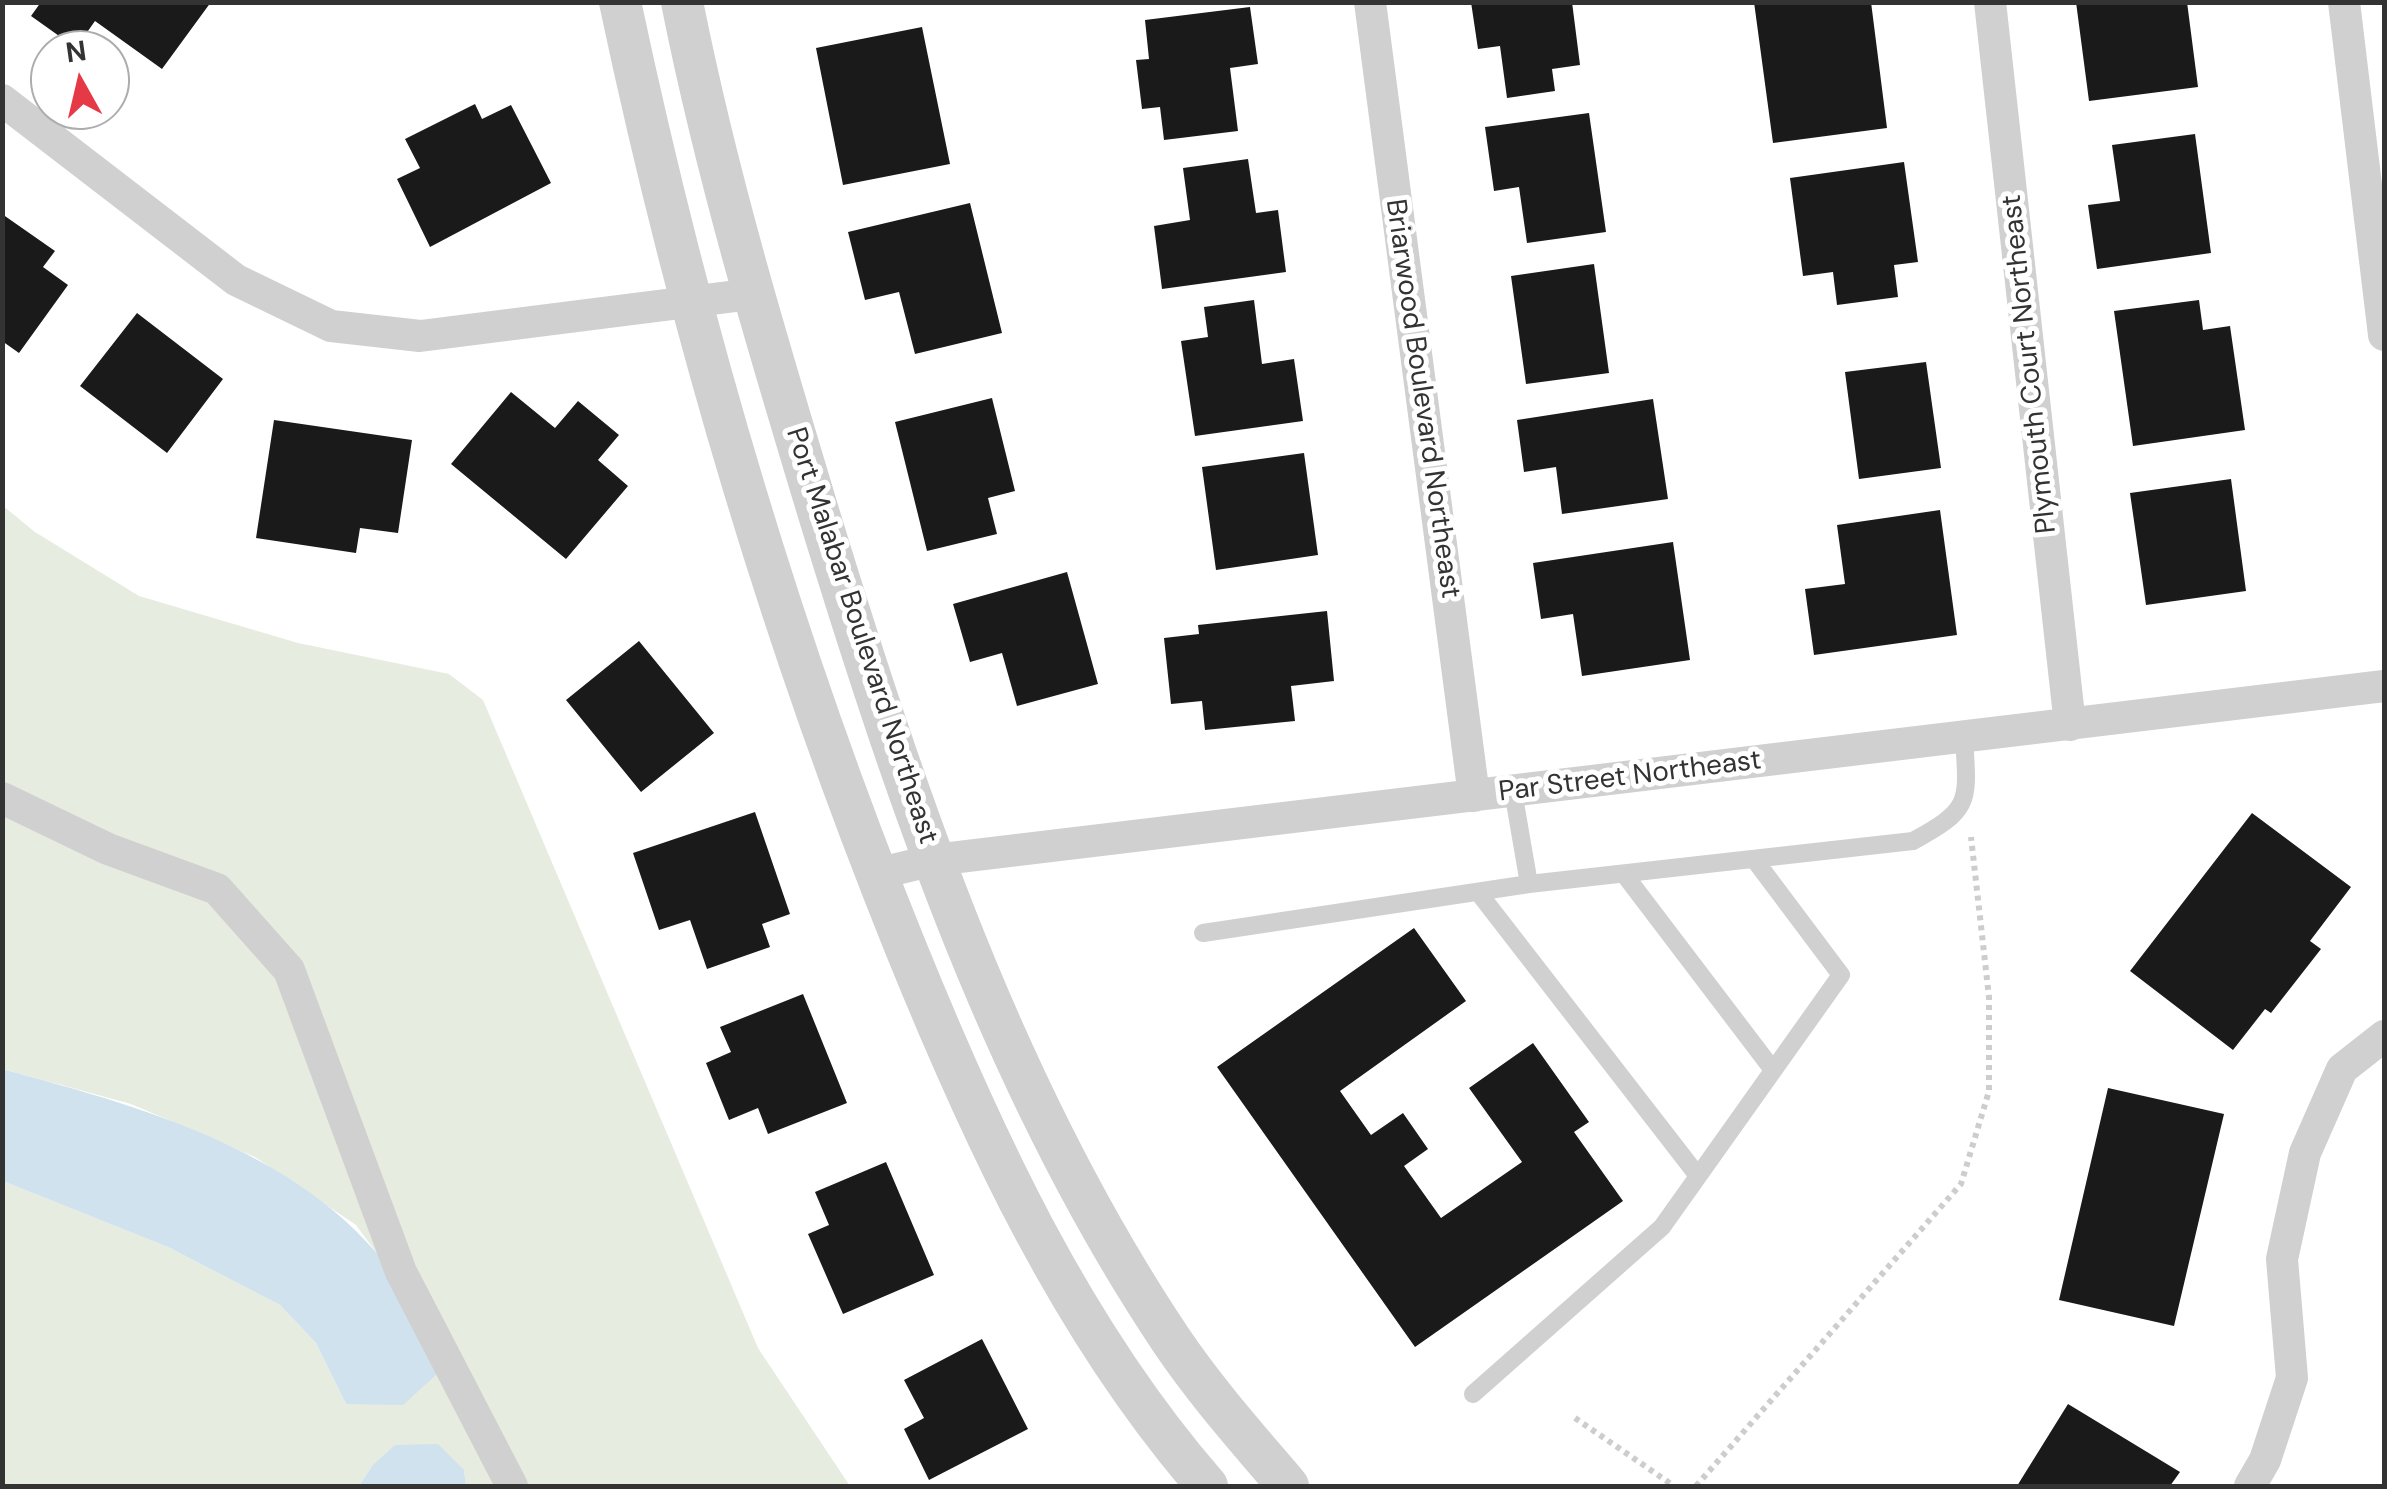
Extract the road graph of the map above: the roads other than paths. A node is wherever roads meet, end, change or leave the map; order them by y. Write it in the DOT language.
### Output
graph roads {
  1 [pos="620,2"];
  2 [pos="682,2"];
  3 [pos="1370,2"];
  4 [pos="1990,2"];
  5 [pos="2344,2"];
  6 [pos="2,100"];
  7 [pos="752,294"];
  8 [pos="690,303"];
  9 [pos="2384,335"];
  10 [pos="2384,686"];
  11 [pos="2070,725"];
  12 [pos="1964,737"];
  13 [pos="1513,791"];
  14 [pos="1474,796"];
  15 [pos="2,798"];
  16 [pos="1754,859"];
  17 [pos="934,860"];
  18 [pos="876,874"];
  19 [pos="1624,874"];
  20 [pos="1529,884"];
  21 [pos="1478,892"];
  22 [pos="1203,933"];
  23 [pos="2384,1036"];
  24 [pos="1773,1070"];
  25 [pos="1698,1176"];
  26 [pos="1473,1394"];
  27 [pos="512,1486"];
  28 [pos="1207,1486"];
  29 [pos="1288,1486"];
  30 [pos="2250,1486"];
  1 -- 8 [label="street"];
  2 -- 7 [label="street, Port Malabar Boulevard Northeast"];
  3 -- 14 [label="street, Briarwood Boulevard Northeast"];
  4 -- 11 [label="street, Plymouth Court Northeast"];
  5 -- 9 [label="street"];
  6 -- 8 [label="street"];
  7 -- 8 [label="street"];
  7 -- 17 [label="street, Port Malabar Boulevard Northeast"];
  8 -- 18 [label="street"];
  10 -- 11 [label="street, Par Street Northeast"];
  11 -- 12 [label="street, Par Street Northeast"];
  12 -- 13 [label="street, Par Street Northeast"];
  12 -- 16 [label="lane"];
  13 -- 14 [label="street, Par Street Northeast"];
  13 -- 20 [label="lane"];
  14 -- 17 [label="street, Par Street Northeast"];
  15 -- 27 [label="street"];
  16 -- 19 [label="lane"];
  16 -- 24 [label="lane"];
  17 -- 18 [label="street, Par Street Northeast"];
  17 -- 29 [label="street, Port Malabar Boulevard Northeast"];
  18 -- 28 [label="street"];
  19 -- 20 [label="lane"];
  19 -- 24 [label="lane"];
  20 -- 21 [label="lane"];
  21 -- 22 [label="lane"];
  21 -- 25 [label="lane"];
  23 -- 30 [label="street"];
  24 -- 25 [label="lane"];
  25 -- 26 [label="lane"];
}
